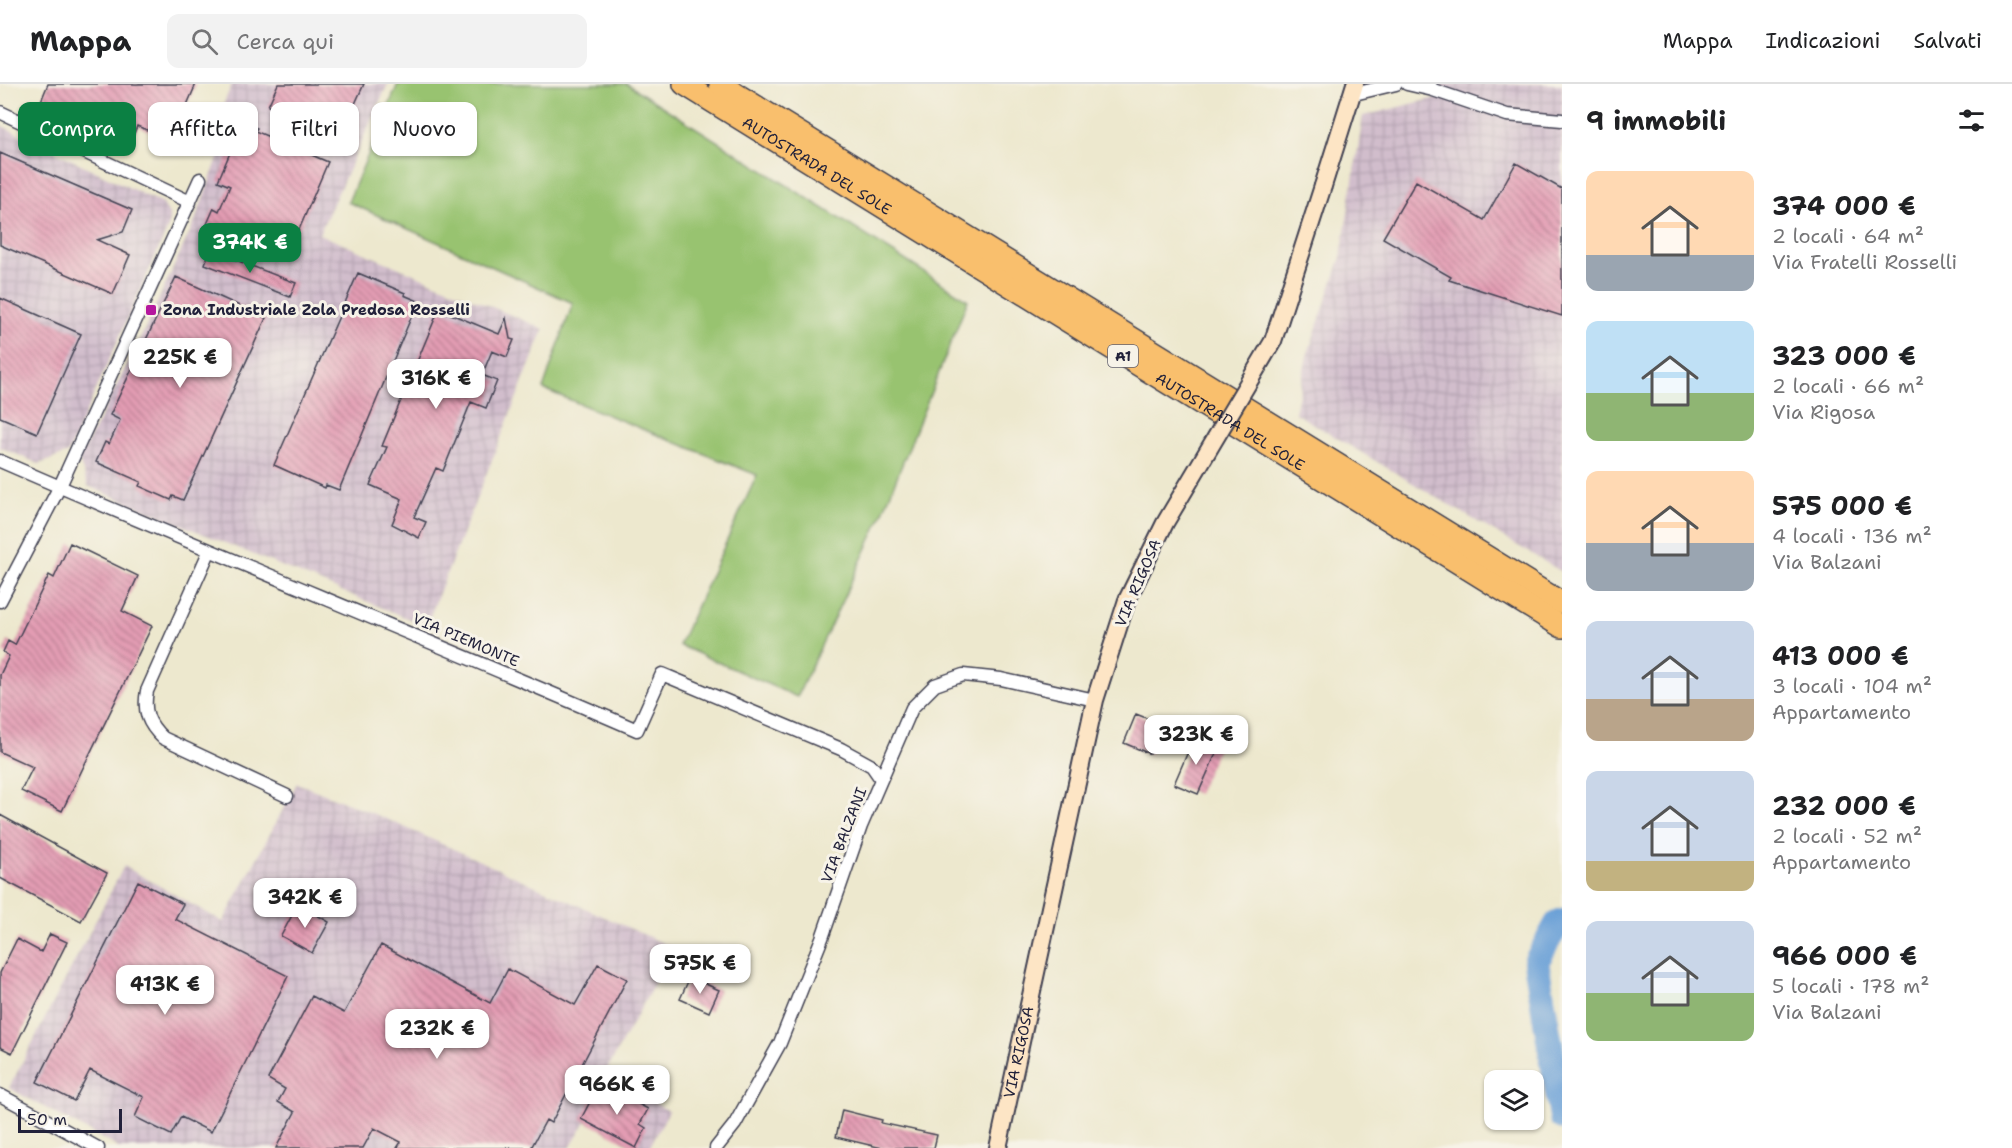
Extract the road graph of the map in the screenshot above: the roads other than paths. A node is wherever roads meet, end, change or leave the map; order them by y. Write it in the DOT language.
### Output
graph roads {
  1 [pos="684,84"];
  2 [pos="720,84"];
  3 [pos="1396,84"];
  4 [pos="1407,84"];
  5 [pos="1431,87"];
  6 [pos="1353,90"];
  7 [pos="0,112"];
  8 [pos="1562,120"];
  9 [pos="200,179"];
  10 [pos="190,202"];
  11 [pos="0,460"];
  12 [pos="60,486"];
  13 [pos="209,552"];
  14 [pos="0,601"];
  15 [pos="1562,603"];
  16 [pos="1562,627"];
  17 [pos="1095,700"];
  18 [pos="881,779"];
  19 [pos="287,796"];
  20 [pos="0,1095"];
  21 [pos="98,1148"];
  22 [pos="716,1148"];
  23 [pos="998,1148"];
  1 -- 16 [label="highway, AUTOSTRADA DEL SOLE / A1"];
  2 -- 15 [label="highway, AUTOSTRADA DEL SOLE / A1"];
  3 -- 6 [label="street"];
  4 -- 5 [label="street"];
  5 -- 8 [label="street"];
  6 -- 17 [label="main road, VIA RIGOSA, bridge"];
  7 -- 10 [label="street"];
  9 -- 10 [label="street"];
  10 -- 12 [label="street"];
  11 -- 12 [label="street, VIA PIEMONTE"];
  12 -- 13 [label="street, VIA PIEMONTE"];
  12 -- 14 [label="street"];
  13 -- 18 [label="street, VIA PIEMONTE"];
  13 -- 19 [label="street"];
  17 -- 18 [label="street, VIA BALZANI"];
  17 -- 23 [label="main road, VIA RIGOSA"];
  18 -- 22 [label="street, VIA BALZANI"];
  20 -- 21 [label="street"];
}
